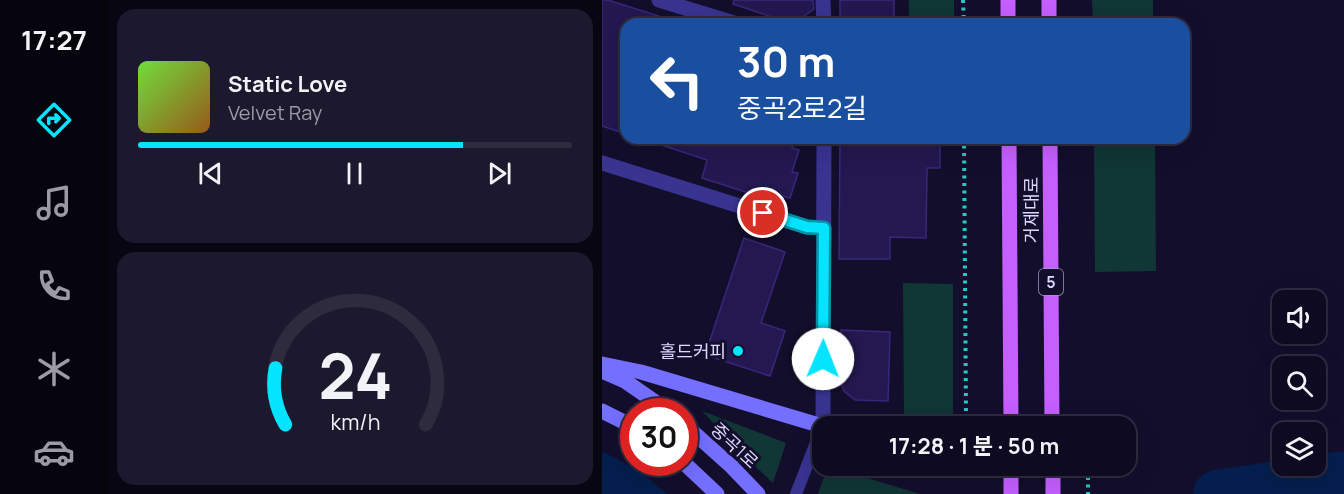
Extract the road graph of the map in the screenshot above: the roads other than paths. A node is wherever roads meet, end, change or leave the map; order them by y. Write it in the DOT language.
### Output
graph roads {
  1 [pos="659,0"];
  2 [pos="823,0"];
  3 [pos="1008,0"];
  4 [pos="1049,0"];
  5 [pos="718,18"];
  6 [pos="824,18"];
  7 [pos="1008,18"];
  8 [pos="1049,18"];
  9 [pos="824,144"];
  10 [pos="1009,144"];
  11 [pos="1050,144"];
  12 [pos="602,163"];
  13 [pos="824,228"];
  14 [pos="602,364"];
  15 [pos="602,371"];
  16 [pos="649,398"];
  17 [pos="602,411"];
  18 [pos="823,416"];
  19 [pos="1011,416"];
  20 [pos="1052,416"];
  21 [pos="620,420"];
  22 [pos="812,423"];
  23 [pos="698,437"];
  24 [pos="812,454"];
  25 [pos="698,476"];
  26 [pos="1011,476"];
  27 [pos="717,494"];
  28 [pos="758,494"];
  29 [pos="796,494"];
  30 [pos="1011,494"];
  1 -- 5 [label="street"];
  2 -- 6 [label="street"];
  3 -- 7 [label="main road"];
  4 -- 8 [label="main road"];
  9 -- 13 [label="street"];
  10 -- 19 [label="main road, 거제대로"];
  11 -- 20 [label="main road, 거제대로 / 5"];
  12 -- 13 [label="street"];
  13 -- 18 [label="street"];
  14 -- 22 [label="street"];
  15 -- 16 [label="street"];
  17 -- 21 [label="street"];
  23 -- 28 [label="street, 중곡1로"];
  24 -- 29 [label="lane"];
  25 -- 27 [label="street"];
  26 -- 30 [label="main road"];
}
